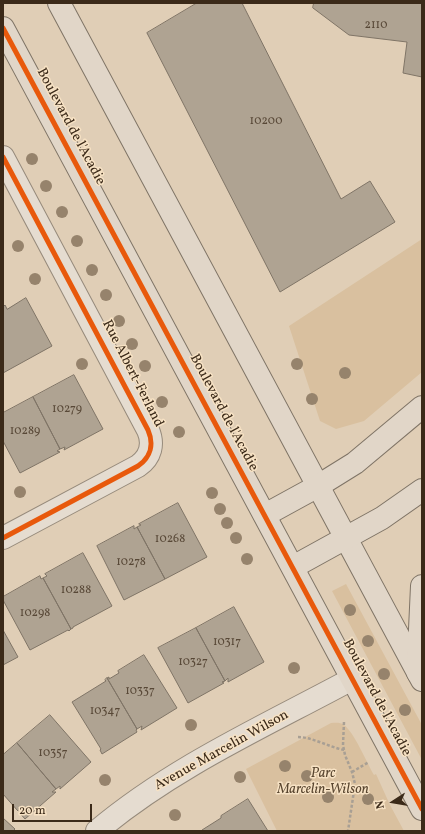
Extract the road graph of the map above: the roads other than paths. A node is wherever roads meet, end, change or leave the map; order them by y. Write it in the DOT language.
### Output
graph roads {
  1 [pos="64,5"];
  2 [pos="3,28"];
  3 [pos="3,158"];
  4 [pos="422,407"];
  5 [pos="318,486"];
  6 [pos="422,490"];
  7 [pos="265,516"];
  8 [pos="3,538"];
  9 [pos="346,539"];
  10 [pos="293,568"];
  11 [pos="422,586"];
  12 [pos="420,676"];
  13 [pos="352,679"];
  14 [pos="422,809"];
  15 [pos="97,831"];
  1 -- 5 [label="main road"];
  2 -- 7 [label="main road, Boulevard de l'Acadie"];
  3 -- 8 [label="street, Rue Albert-Ferland"];
  4 -- 5 [label="main road"];
  5 -- 7 [label="main road"];
  5 -- 9 [label="main road"];
  6 -- 9 [label="main road"];
  7 -- 10 [label="main road, Boulevard de l'Acadie"];
  9 -- 10 [label="main road"];
  9 -- 12 [label="main road"];
  10 -- 13 [label="main road, Boulevard de l'Acadie"];
  11 -- 12 [label="main road"];
  13 -- 14 [label="main road, Boulevard de l'Acadie"];
  13 -- 15 [label="street, Avenue Marcelin Wilson"];
}
